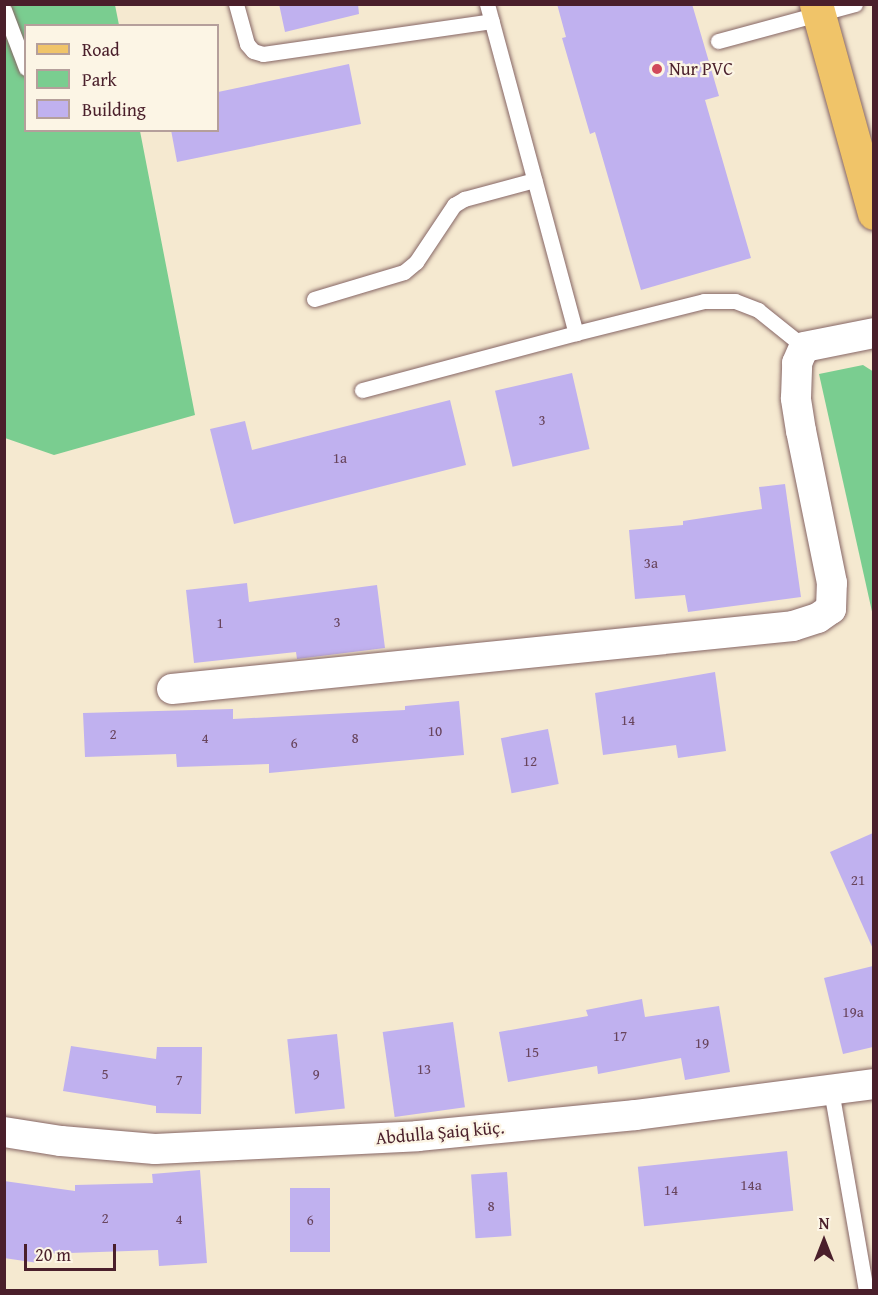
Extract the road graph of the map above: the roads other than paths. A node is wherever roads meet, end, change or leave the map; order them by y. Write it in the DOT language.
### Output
graph roads {
  1 [pos="236,4"];
  2 [pos="487,4"];
  3 [pos="855,4"];
  4 [pos="818,9"];
  5 [pos="4,10"];
  6 [pos="492,21"];
  7 [pos="718,41"];
  8 [pos="24,63"];
  9 [pos="535,180"];
  10 [pos="873,213"];
  11 [pos="314,299"];
  12 [pos="576,333"];
  13 [pos="873,333"];
  14 [pos="804,347"];
  15 [pos="362,390"];
  16 [pos="172,689"];
  17 [pos="873,1084"];
  18 [pos="831,1090"];
  19 [pos="4,1132"];
  20 [pos="866,1290"];
  1 -- 6 [label="lane"];
  2 -- 6 [label="lane"];
  3 -- 4 [label="lane"];
  4 -- 7 [label="lane"];
  4 -- 10 [label="main road"];
  5 -- 8 [label="lane"];
  6 -- 9 [label="lane"];
  9 -- 11 [label="lane"];
  9 -- 12 [label="lane"];
  12 -- 14 [label="lane"];
  12 -- 15 [label="lane"];
  13 -- 14 [label="street"];
  14 -- 16 [label="street"];
  17 -- 18 [label="street, Abdulla Şaiq küç."];
  18 -- 19 [label="street, Abdulla Şaiq küç."];
  18 -- 20 [label="lane"];
}
